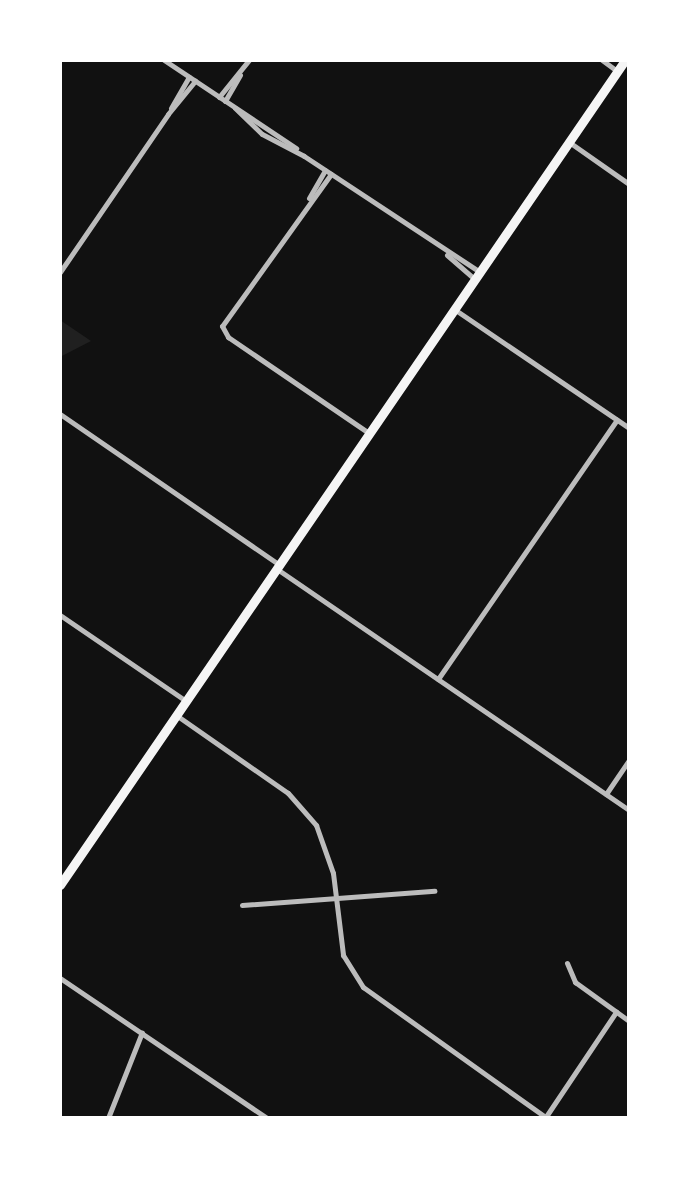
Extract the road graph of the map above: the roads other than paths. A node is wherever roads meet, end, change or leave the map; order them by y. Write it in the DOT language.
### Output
graph roads {
  1 [pos="164,60"];
  2 [pos="249,60"];
  3 [pos="602,60"];
  4 [pos="625,60"];
  5 [pos="244,68"];
  6 [pos="617,71"];
  7 [pos="189,76"];
  8 [pos="195,81"];
  9 [pos="219,97"];
  10 [pos="225,101"];
  11 [pos="168,114"];
  12 [pos="569,142"];
  13 [pos="325,170"];
  14 [pos="331,174"];
  15 [pos="629,184"];
  16 [pos="302,210"];
  17 [pos="60,272"];
  18 [pos="478,275"];
  19 [pos="454,309"];
  20 [pos="60,414"];
  21 [pos="617,420"];
  22 [pos="629,428"];
  23 [pos="370,434"];
  24 [pos="278,567"];
  25 [pos="60,615"];
  26 [pos="438,679"];
  27 [pos="186,700"];
  28 [pos="176,715"];
  29 [pos="629,760"];
  30 [pos="606,794"];
  31 [pos="629,810"];
  32 [pos="60,885"];
  33 [pos="434,891"];
  34 [pos="334,897"];
  35 [pos="242,905"];
  36 [pos="567,963"];
  37 [pos="60,978"];
  38 [pos="616,1012"];
  39 [pos="629,1021"];
  40 [pos="142,1032"];
  41 [pos="108,1118"];
  42 [pos="267,1118"];
  43 [pos="545,1118"];
  1 -- 7 [label="street"];
  2 -- 5 [label="street"];
  3 -- 6 [label="street"];
  4 -- 6 [label="main road"];
  5 -- 9 [label="street"];
  5 -- 10 [label="street"];
  6 -- 12 [label="main road"];
  7 -- 8 [label="street"];
  7 -- 11 [label="street"];
  8 -- 9 [label="street"];
  8 -- 11 [label="street"];
  9 -- 10 [label="street"];
  10 -- 13 [label="street"];
  11 -- 17 [label="street"];
  12 -- 15 [label="street"];
  12 -- 18 [label="main road"];
  13 -- 14 [label="street"];
  13 -- 16 [label="street"];
  14 -- 16 [label="street"];
  14 -- 18 [label="street"];
  16 -- 23 [label="street"];
  18 -- 19 [label="main road"];
  19 -- 21 [label="street"];
  19 -- 23 [label="main road"];
  20 -- 24 [label="street"];
  21 -- 22 [label="street"];
  21 -- 26 [label="street"];
  23 -- 24 [label="main road"];
  24 -- 26 [label="street"];
  24 -- 27 [label="main road"];
  25 -- 27 [label="street"];
  26 -- 30 [label="street"];
  27 -- 28 [label="main road"];
  28 -- 32 [label="main road"];
  28 -- 34 [label="street"];
  29 -- 30 [label="street"];
  30 -- 31 [label="street"];
  33 -- 34 [label="street"];
  34 -- 35 [label="street"];
  34 -- 43 [label="street"];
  36 -- 38 [label="street"];
  37 -- 40 [label="street"];
  38 -- 39 [label="street"];
  38 -- 43 [label="street"];
  40 -- 41 [label="street"];
  40 -- 42 [label="street"];
}
